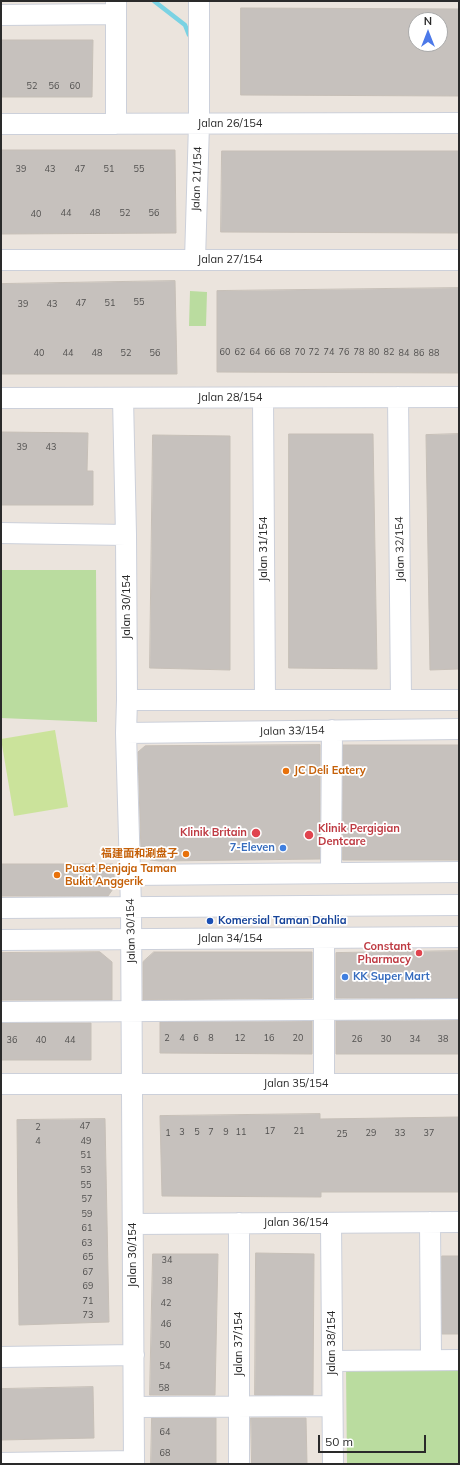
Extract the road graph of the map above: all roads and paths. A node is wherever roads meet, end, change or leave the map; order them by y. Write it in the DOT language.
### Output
graph roads {
  1 [pos="199,1"];
  2 [pos="116,8"];
  3 [pos="1,15"];
  4 [pos="1,124"];
  5 [pos="116,124"];
  6 [pos="199,124"];
  7 [pos="459,124"];
  8 [pos="1,260"];
  9 [pos="195,260"];
  10 [pos="459,260"];
  11 [pos="398,397"];
  12 [pos="459,397"];
  13 [pos="1,398"];
  14 [pos="123,398"];
  15 [pos="263,398"];
  16 [pos="1,533"];
  17 [pos="126,535"];
  18 [pos="127,700"];
  19 [pos="265,700"];
  20 [pos="401,700"];
  21 [pos="459,700"];
  22 [pos="459,729"];
  23 [pos="332,730"];
  24 [pos="126,732"];
  25 [pos="330,872"];
  26 [pos="459,872"];
  27 [pos="129,875"];
  28 [pos="459,905"];
  29 [pos="131,907"];
  30 [pos="1,908"];
  31 [pos="459,937"];
  32 [pos="324,938"];
  33 [pos="132,939"];
  34 [pos="1,940"];
  35 [pos="459,1009"];
  36 [pos="324,1010"];
  37 [pos="132,1011"];
  38 [pos="1,1012"];
  39 [pos="1,1084"];
  40 [pos="132,1084"];
  41 [pos="324,1084"];
  42 [pos="459,1084"];
  43 [pos="430,1222"];
  44 [pos="459,1222"];
  45 [pos="239,1223"];
  46 [pos="331,1223"];
  47 [pos="133,1224"];
  48 [pos="134,1355"];
  49 [pos="1,1356"];
  50 [pos="431,1360"];
  51 [pos="459,1360"];
  52 [pos="332,1361"];
  53 [pos="332,1406"];
  54 [pos="134,1407"];
  55 [pos="238,1407"];
  56 [pos="134,1462"];
  57 [pos="1,1463"];
  58 [pos="239,1464"];
  59 [pos="333,1464"];
  1 -- 6 [label="street, Jalan 21/154"];
  2 -- 3 [label="street"];
  2 -- 5 [label="street"];
  4 -- 5 [label="street, Jalan 26/154"];
  5 -- 6 [label="street, Jalan 26/154"];
  6 -- 7 [label="street, Jalan 26/154"];
  6 -- 9 [label="street, Jalan 21/154"];
  8 -- 9 [label="street, Jalan 27/154"];
  9 -- 10 [label="street, Jalan 27/154"];
  11 -- 12 [label="street, Jalan 28/154"];
  11 -- 15 [label="street, Jalan 28/154"];
  11 -- 20 [label="street, Jalan 32/154"];
  13 -- 14 [label="street, Jalan 28/154"];
  14 -- 15 [label="street, Jalan 28/154"];
  14 -- 17 [label="street, Jalan 30/154"];
  15 -- 19 [label="street, Jalan 31/154"];
  16 -- 17 [label="street"];
  17 -- 18 [label="street, Jalan 30/154"];
  18 -- 19 [label="street"];
  18 -- 24 [label="street, Jalan 30/154"];
  19 -- 20 [label="street"];
  20 -- 21 [label="street"];
  22 -- 23 [label="street, Jalan 33/154"];
  23 -- 24 [label="street, Jalan 33/154"];
  23 -- 25 [label="street"];
  24 -- 27 [label="street, Jalan 30/154"];
  25 -- 26 [label="street"];
  25 -- 27 [label="street"];
  27 -- 29 [label="street, Jalan 30/154"];
  28 -- 29 [label="street"];
  29 -- 30 [label="street"];
  29 -- 33 [label="street, Jalan 30/154"];
  31 -- 32 [label="street, Jalan 34/154"];
  32 -- 33 [label="street, Jalan 34/154"];
  32 -- 36 [label="street"];
  33 -- 34 [label="street, Jalan 34/154"];
  33 -- 37 [label="street, Jalan 30/154"];
  35 -- 36 [label="street"];
  36 -- 37 [label="street"];
  36 -- 41 [label="street"];
  37 -- 38 [label="street"];
  37 -- 40 [label="street, Jalan 30/154"];
  39 -- 40 [label="street, Jalan 35/154"];
  40 -- 41 [label="street, Jalan 35/154"];
  40 -- 47 [label="street, Jalan 30/154"];
  41 -- 42 [label="street, Jalan 35/154"];
  43 -- 44 [label="street, Jalan 36/154"];
  43 -- 46 [label="street, Jalan 36/154"];
  43 -- 50 [label="street"];
  45 -- 46 [label="street, Jalan 36/154"];
  45 -- 47 [label="street, Jalan 36/154"];
  45 -- 55 [label="street, Jalan 37/154"];
  46 -- 52 [label="street, Jalan 38/154"];
  47 -- 48 [label="street, Jalan 30/154"];
  48 -- 49 [label="street"];
  48 -- 54 [label="street, Jalan 30/154"];
  50 -- 51 [label="street"];
  50 -- 52 [label="street"];
  52 -- 53 [label="street, Jalan 38/154"];
  53 -- 55 [label="street"];
  53 -- 59 [label="street, Jalan 38/154"];
  54 -- 55 [label="street"];
  54 -- 56 [label="street, Jalan 30/154"];
  55 -- 58 [label="street, Jalan 37/154"];
  56 -- 57 [label="street"];
}
